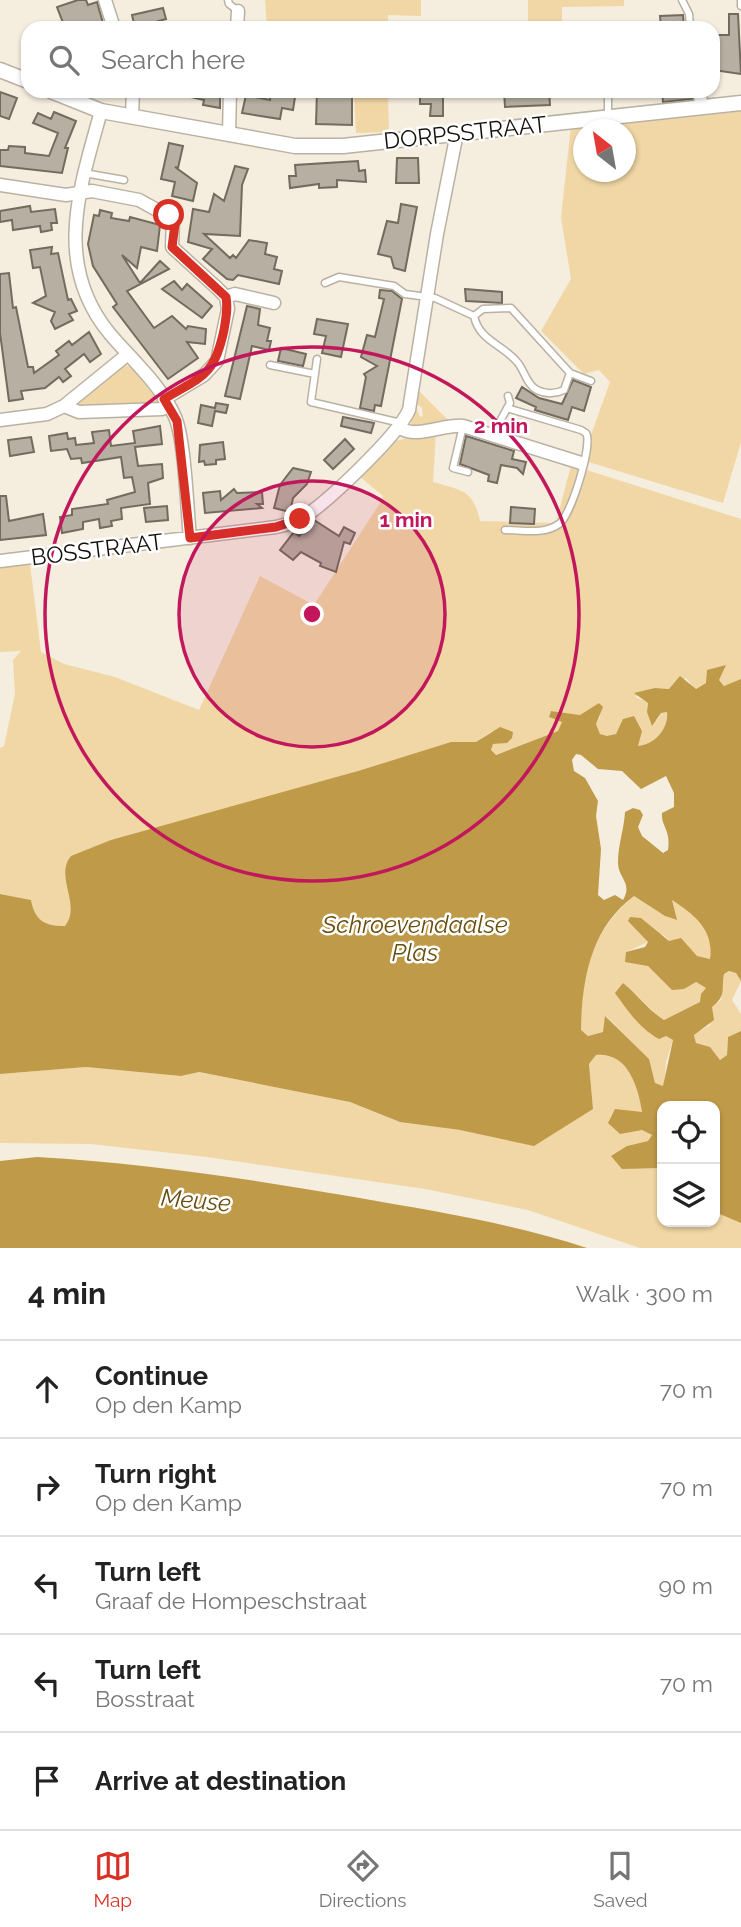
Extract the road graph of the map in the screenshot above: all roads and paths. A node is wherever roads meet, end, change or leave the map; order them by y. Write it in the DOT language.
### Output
graph roads {
  1 [pos="105,0"];
  2 [pos="229,0"];
  3 [pos="682,0"];
  4 [pos="741,0"];
  5 [pos="741,6"];
  6 [pos="238,11"];
  7 [pos="112,21"];
  8 [pos="237,21"];
  9 [pos="690,21"];
  10 [pos="0,70"];
  11 [pos="21,78"];
  12 [pos="68,98"];
  13 [pos="133,98"];
  14 [pos="230,98"];
  15 [pos="608,98"];
  16 [pos="700,98"];
  17 [pos="741,103"];
  18 [pos="701,108"];
  19 [pos="100,111"];
  20 [pos="132,115"];
  21 [pos="608,116"];
  22 [pos="457,133"];
  23 [pos="229,134"];
  24 [pos="84,173"];
  25 [pos="124,180"];
  26 [pos="0,186"];
  27 [pos="78,195"];
  28 [pos="325,283"];
  29 [pos="226,297"];
  30 [pos="426,298"];
  31 [pos="274,303"];
  32 [pos="474,316"];
  33 [pos="128,354"];
  34 [pos="317,359"];
  35 [pos="270,365"];
  36 [pos="570,373"];
  37 [pos="315,374"];
  38 [pos="591,382"];
  39 [pos="508,396"];
  40 [pos="167,402"];
  41 [pos="64,406"];
  42 [pos="507,408"];
  43 [pos="0,420"];
  44 [pos="401,425"];
  45 [pos="463,426"];
  46 [pos="493,434"];
  47 [pos="582,463"];
  48 [pos="468,472"];
  49 [pos="505,530"];
  50 [pos="190,538"];
  51 [pos="0,561"];
  1 -- 7 [label="street"];
  2 -- 6 [label="lane"];
  3 -- 9 [label="lane"];
  4 -- 5 [label="lane"];
  6 -- 8 [label="street"];
  10 -- 11 [label="street"];
  12 -- 19 [label="street, DORPSSTRAAT"];
  13 -- 20 [label="street"];
  14 -- 23 [label="street"];
  15 -- 21 [label="lane"];
  16 -- 18 [label="street"];
  17 -- 18 [label="street, DORPSSTRAAT"];
  18 -- 21 [label="street, DORPSSTRAAT"];
  19 -- 20 [label="street, DORPSSTRAAT"];
  19 -- 24 [label="street"];
  20 -- 23 [label="street, DORPSSTRAAT"];
  21 -- 22 [label="street, DORPSSTRAAT"];
  22 -- 23 [label="street, DORPSSTRAAT"];
  22 -- 30 [label="street"];
  24 -- 25 [label="lane"];
  24 -- 27 [label="street"];
  26 -- 27 [label="street"];
  27 -- 29 [label="street"];
  27 -- 33 [label="street"];
  28 -- 30 [label="lane"];
  29 -- 31 [label="street"];
  29 -- 40 [label="street"];
  30 -- 32 [label="lane"];
  30 -- 44 [label="street"];
  32 -- 36 [label="lane"];
  32 -- 36 [label="lane"];
  33 -- 40 [label="street"];
  33 -- 41 [label="street"];
  34 -- 37 [label="lane"];
  35 -- 37 [label="lane"];
  36 -- 38 [label="lane"];
  37 -- 44 [label="lane"];
  39 -- 42 [label="lane"];
  40 -- 41 [label="street"];
  40 -- 50 [label="street"];
  41 -- 43 [label="street"];
  42 -- 46 [label="lane"];
  42 -- 47 [label="lane"];
  44 -- 45 [label="street"];
  44 -- 50 [label="street, BOSSTRAAT"];
  45 -- 46 [label="street"];
  45 -- 48 [label="lane"];
  46 -- 47 [label="street"];
  47 -- 49 [label="lane"];
  50 -- 51 [label="street, BOSSTRAAT"];
}
